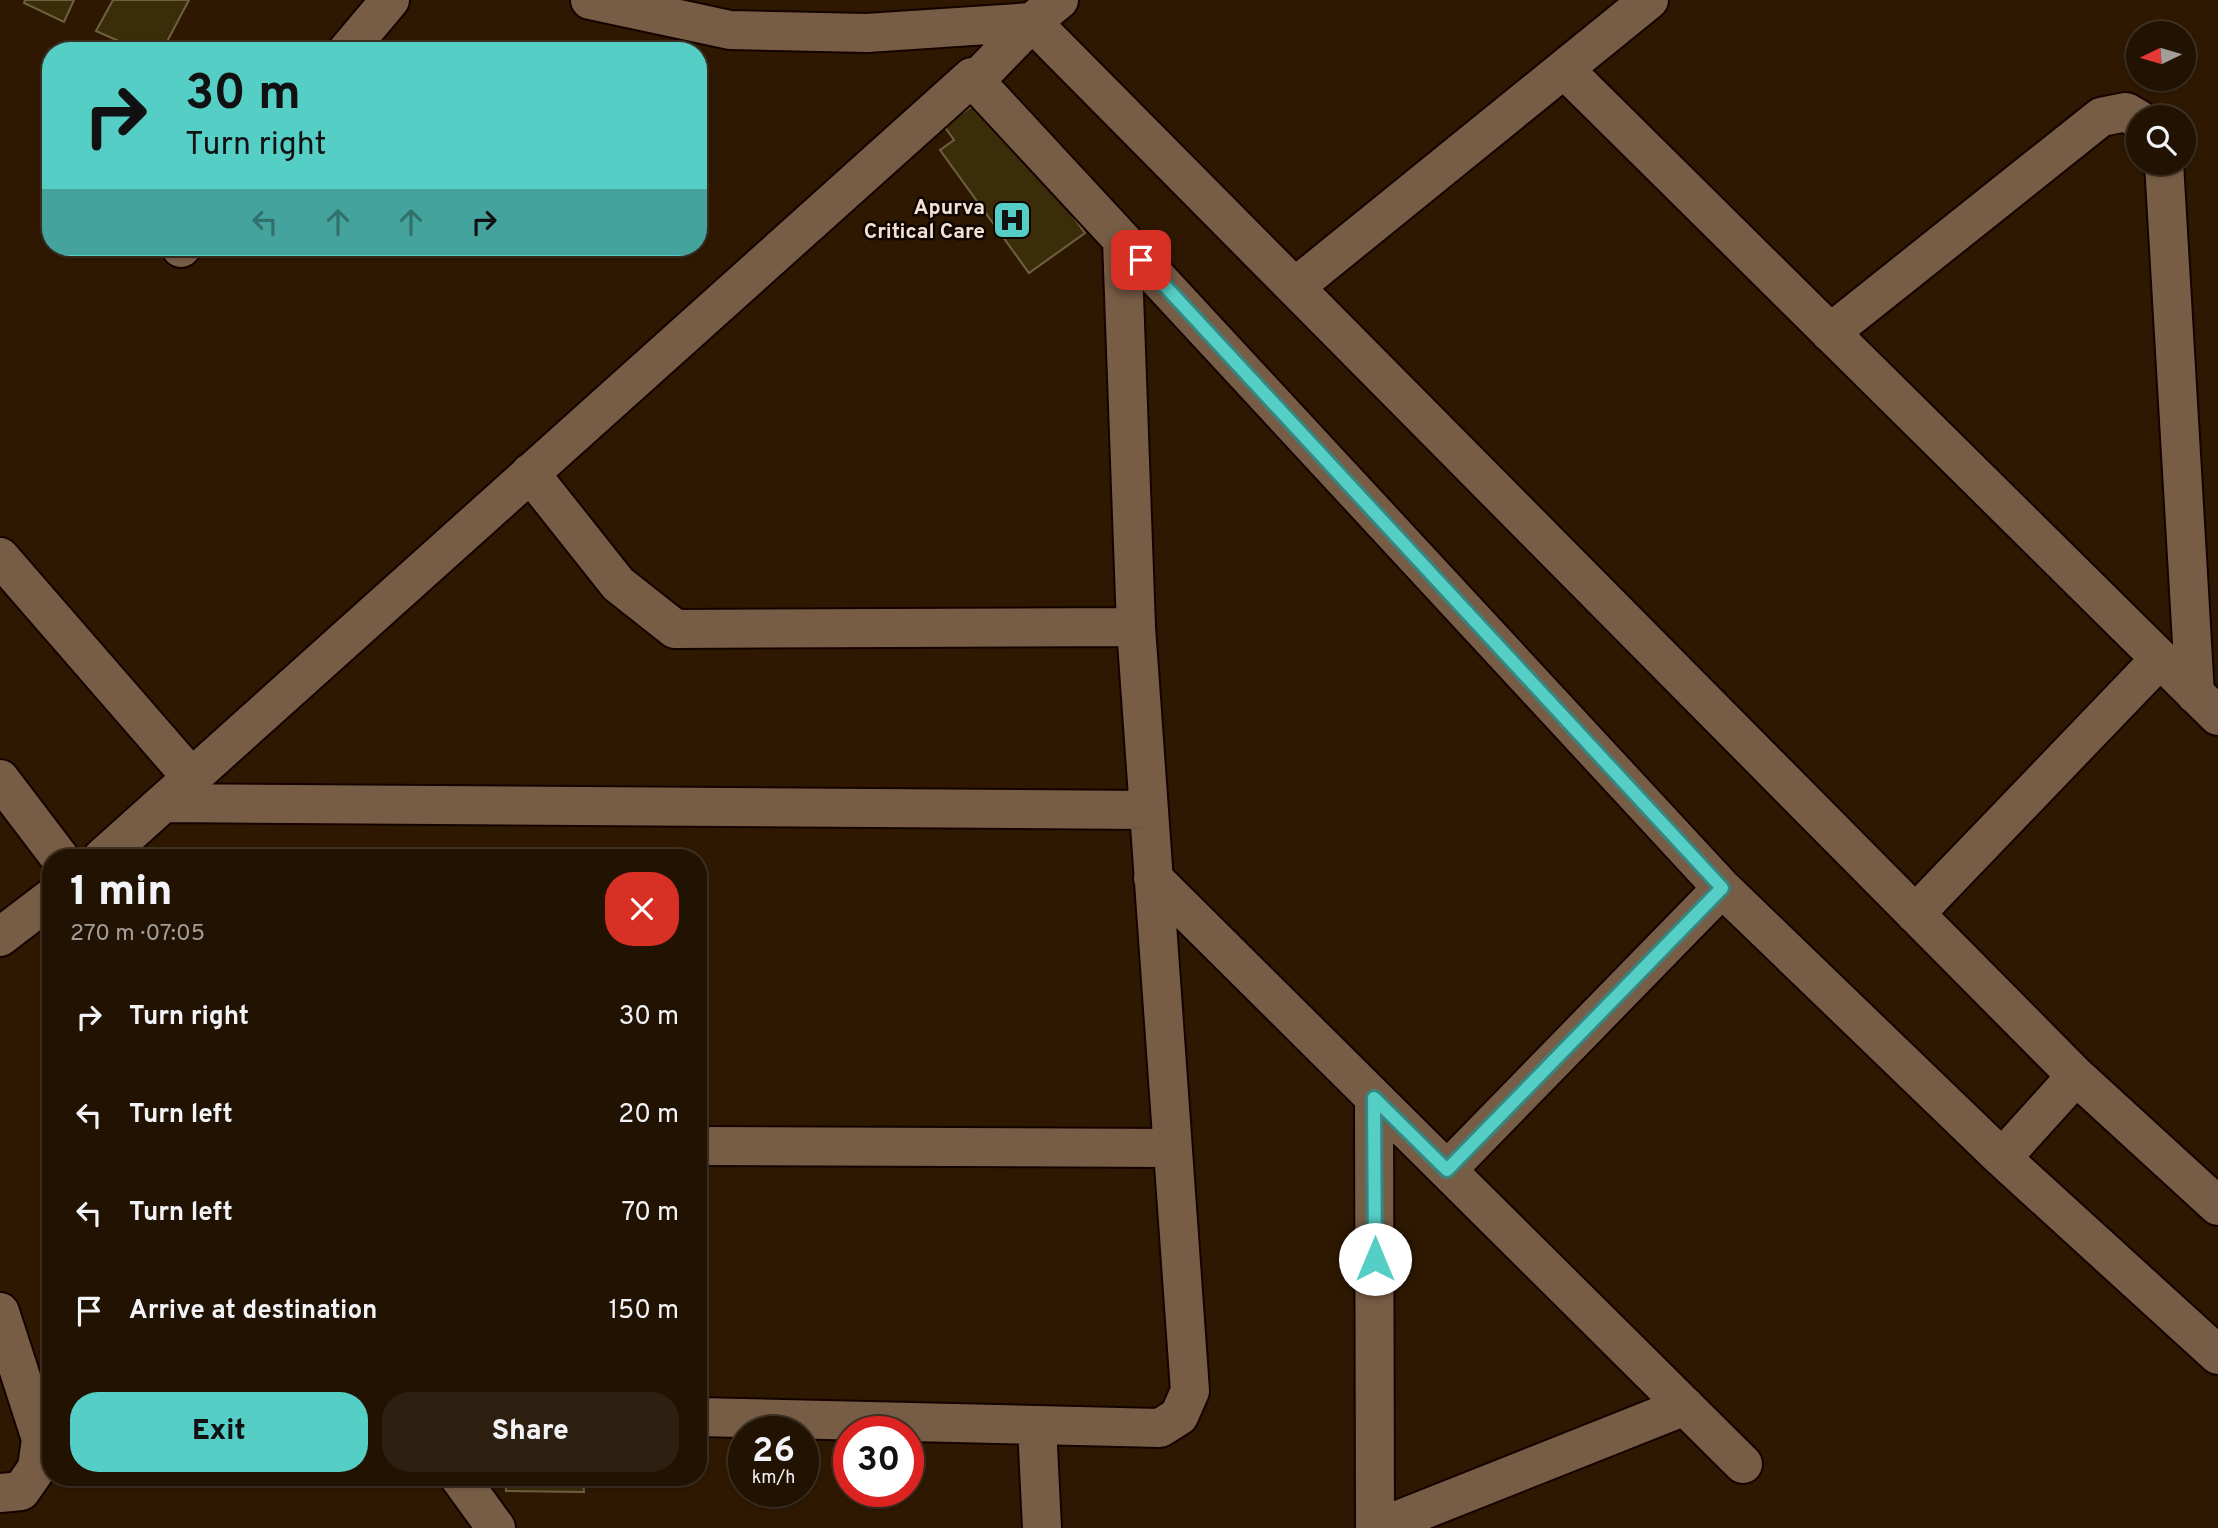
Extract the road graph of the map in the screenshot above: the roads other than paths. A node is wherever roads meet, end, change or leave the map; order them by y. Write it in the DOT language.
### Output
graph roads {
  1 [pos="390,0"];
  2 [pos="590,0"];
  3 [pos="1649,0"];
  4 [pos="1045,11"];
  5 [pos="355,42"];
  6 [pos="1564,69"];
  7 [pos="975,82"];
  8 [pos="2126,112"];
  9 [pos="2165,175"];
  10 [pos="1122,240"];
  11 [pos="1295,288"];
  12 [pos="1830,333"];
  13 [pos="530,474"];
  14 [pos="0,557"];
  15 [pos="1136,627"];
  16 [pos="2159,660"];
  17 [pos="2207,705"];
  18 [pos="192,778"];
  19 [pos="0,779"];
  20 [pos="164,803"];
  21 [pos="1148,810"];
  22 [pos="53,849"];
  23 [pos="112,849"];
  24 [pos="1153,878"];
  25 [pos="1722,888"];
  26 [pos="42,905"];
  27 [pos="1915,914"];
  28 [pos="0,937"];
  29 [pos="2076,1076"];
  30 [pos="1374,1098"];
  31 [pos="707,1146"];
  32 [pos="1171,1148"];
  33 [pos="2002,1158"];
  34 [pos="1447,1170"];
  35 [pos="2218,1206"];
  36 [pos="0,1312"];
  37 [pos="2218,1355"];
  38 [pos="1685,1406"];
  39 [pos="707,1418"];
  40 [pos="1037,1426"];
  41 [pos="1743,1464"];
  42 [pos="466,1486"];
  43 [pos="0,1493"];
  44 [pos="496,1528"];
  45 [pos="1042,1528"];
  46 [pos="1377,1528"];
  1 -- 5 [label="street"];
  2 -- 4 [label="street"];
  3 -- 6 [label="street"];
  4 -- 7 [label="street"];
  4 -- 11 [label="street"];
  6 -- 11 [label="street"];
  6 -- 12 [label="street"];
  7 -- 10 [label="street"];
  7 -- 13 [label="street"];
  8 -- 12 [label="street"];
  9 -- 17 [label="street"];
  10 -- 15 [label="street"];
  10 -- 25 [label="street"];
  11 -- 27 [label="street"];
  12 -- 16 [label="street"];
  13 -- 15 [label="street"];
  13 -- 18 [label="street"];
  14 -- 18 [label="street"];
  15 -- 21 [label="street"];
  16 -- 17 [label="street"];
  16 -- 27 [label="street"];
  18 -- 20 [label="street"];
  19 -- 22 [label="street"];
  20 -- 21 [label="street"];
  20 -- 23 [label="street"];
  21 -- 24 [label="street"];
  24 -- 30 [label="street"];
  24 -- 32 [label="street"];
  25 -- 33 [label="street"];
  25 -- 34 [label="street"];
  26 -- 28 [label="street"];
  27 -- 29 [label="street"];
  29 -- 33 [label="street"];
  29 -- 35 [label="street"];
  30 -- 34 [label="street"];
  30 -- 46 [label="street"];
  31 -- 32 [label="street"];
  32 -- 40 [label="street"];
  33 -- 37 [label="street"];
  34 -- 38 [label="street"];
  36 -- 43 [label="street"];
  38 -- 41 [label="street"];
  38 -- 46 [label="street"];
  39 -- 40 [label="street"];
  40 -- 45 [label="street"];
  42 -- 44 [label="street"];
}
